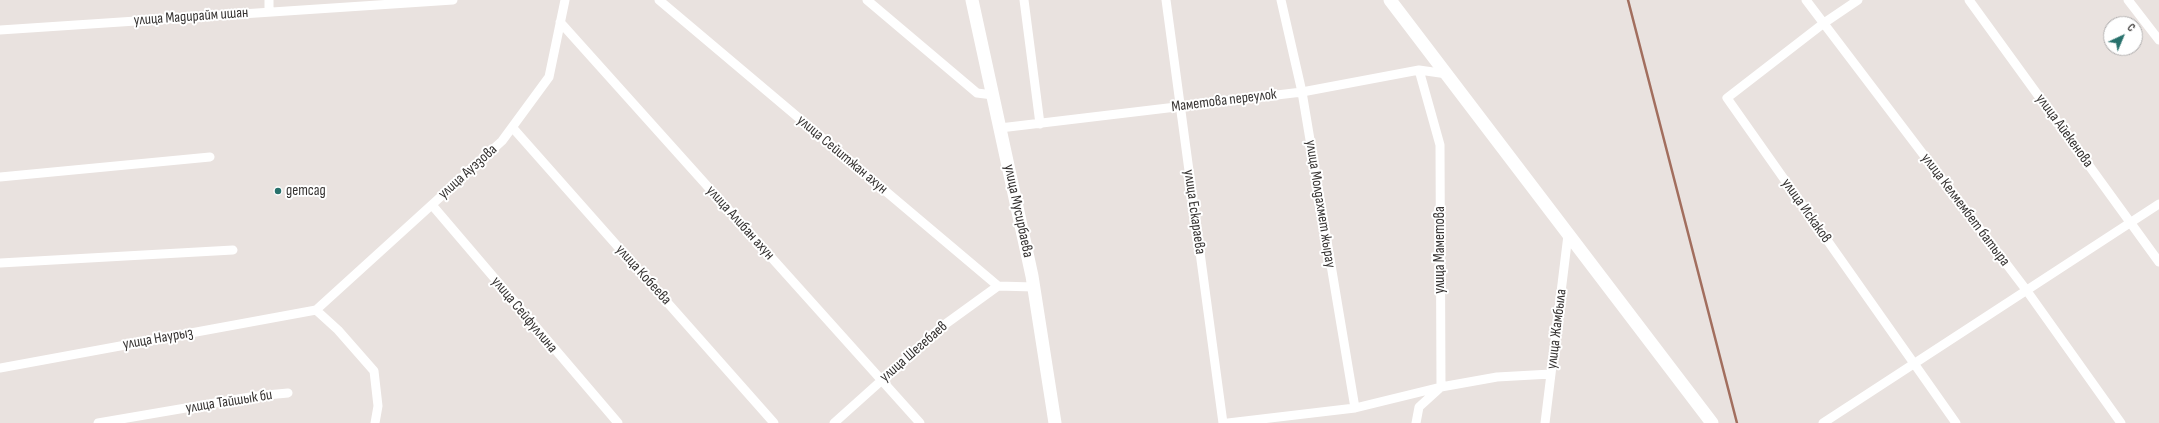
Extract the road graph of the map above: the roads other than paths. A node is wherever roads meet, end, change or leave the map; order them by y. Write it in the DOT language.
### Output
graph roads {
  1 [pos="269,0"];
  2 [pos="454,0"];
  3 [pos="564,0"];
  4 [pos="659,0"];
  5 [pos="866,0"];
  6 [pos="972,0"];
  7 [pos="1024,0"];
  8 [pos="1166,0"];
  9 [pos="1281,0"];
  10 [pos="1390,0"];
  11 [pos="1806,0"];
  12 [pos="1858,0"];
  13 [pos="1969,0"];
  14 [pos="2128,0"];
  15 [pos="269,12"];
  16 [pos="560,22"];
  17 [pos="1824,23"];
  18 [pos="0,30"];
  19 [pos="2159,40"];
  20 [pos="1419,70"];
  21 [pos="1446,74"];
  22 [pos="1302,92"];
  23 [pos="993,95"];
  24 [pos="1179,107"];
  25 [pos="1040,124"];
  26 [pos="512,127"];
  27 [pos="1000,128"];
  28 [pos="210,158"];
  29 [pos="0,177"];
  30 [pos="2159,204"];
  31 [pos="432,205"];
  32 [pos="2129,223"];
  33 [pos="1568,235"];
  34 [pos="233,250"];
  35 [pos="2159,262"];
  36 [pos="0,263"];
  37 [pos="998,286"];
  38 [pos="1034,287"];
  39 [pos="2027,292"];
  40 [pos="316,310"];
  41 [pos="1914,364"];
  42 [pos="0,368"];
  43 [pos="1551,374"];
  44 [pos="882,380"];
  45 [pos="1440,386"];
  46 [pos="288,393"];
  47 [pos="1355,408"];
  48 [pos="98,423"];
  49 [pos="375,423"];
  50 [pos="618,423"];
  51 [pos="774,423"];
  52 [pos="834,423"];
  53 [pos="920,423"];
  54 [pos="1054,423"];
  55 [pos="1223,423"];
  56 [pos="1228,423"];
  57 [pos="1416,423"];
  58 [pos="1545,423"];
  59 [pos="1712,423"];
  60 [pos="1823,423"];
  61 [pos="1956,423"];
  62 [pos="2121,423"];
  1 -- 15 [label="street"];
  2 -- 15 [label="street, улица Мадирайм ишан"];
  3 -- 16 [label="street, улица Ауэзова"];
  4 -- 37 [label="street, улица Сейитжан ахун"];
  5 -- 23 [label="street"];
  6 -- 23 [label="main road, улица Мусирбаева"];
  7 -- 25 [label="street"];
  8 -- 24 [label="street, улица Ескараева"];
  9 -- 22 [label="street, улица Молдахмет жырау"];
  10 -- 21 [label="main road"];
  11 -- 17 [label="street, улица Келмембет батыра"];
  12 -- 17 [label="street"];
  13 -- 32 [label="street, улица Айекенова"];
  14 -- 19 [label="street"];
  15 -- 18 [label="street, улица Мадирайм ишан"];
  16 -- 26 [label="street, улица Ауэзова"];
  16 -- 44 [label="street, улица Алибан ахун"];
  17 -- 39 [label="street, улица Келмембет батыра"];
  17 -- 41 [label="street, улица Искаков"];
  20 -- 21 [label="street, Маметова переулок"];
  20 -- 22 [label="street, Маметова переулок"];
  20 -- 45 [label="street, улица Маметова"];
  21 -- 33 [label="main road"];
  22 -- 24 [label="street, Маметова переулок"];
  22 -- 47 [label="street, улица Молдахмет жырау"];
  23 -- 27 [label="main road, улица Мусирбаева"];
  24 -- 25 [label="street, Маметова переулок"];
  24 -- 55 [label="street, улица Ескараева"];
  25 -- 27 [label="street, Маметова переулок"];
  26 -- 31 [label="street, улица Ауэзова"];
  26 -- 51 [label="street, улица Кобеева"];
  27 -- 38 [label="main road, улица Мусирбаева"];
  28 -- 29 [label="street"];
  30 -- 32 [label="street"];
  31 -- 40 [label="street, улица Ауэзова"];
  31 -- 50 [label="street, улица Сейфуллина"];
  32 -- 35 [label="street, улица Айекенова"];
  32 -- 39 [label="street"];
  33 -- 43 [label="street, улица Жамбыла"];
  33 -- 59 [label="main road"];
  34 -- 36 [label="street"];
  37 -- 38 [label="street"];
  37 -- 44 [label="street, улица Шегебаев"];
  38 -- 54 [label="main road, улица Мусирбаева"];
  39 -- 41 [label="street"];
  39 -- 62 [label="street, улица Келмембет батыра"];
  40 -- 42 [label="street, улица Наурыз"];
  40 -- 49 [label="street"];
  41 -- 60 [label="street"];
  41 -- 61 [label="street, улица Искаков"];
  43 -- 45 [label="street"];
  43 -- 58 [label="street, улица Жамбыла"];
  44 -- 52 [label="street, улица Шегебаев"];
  44 -- 53 [label="street, улица Алибан ахун"];
  45 -- 47 [label="street"];
  45 -- 57 [label="street"];
  46 -- 48 [label="street, улица Тайшык би"];
  47 -- 56 [label="street"];
}
